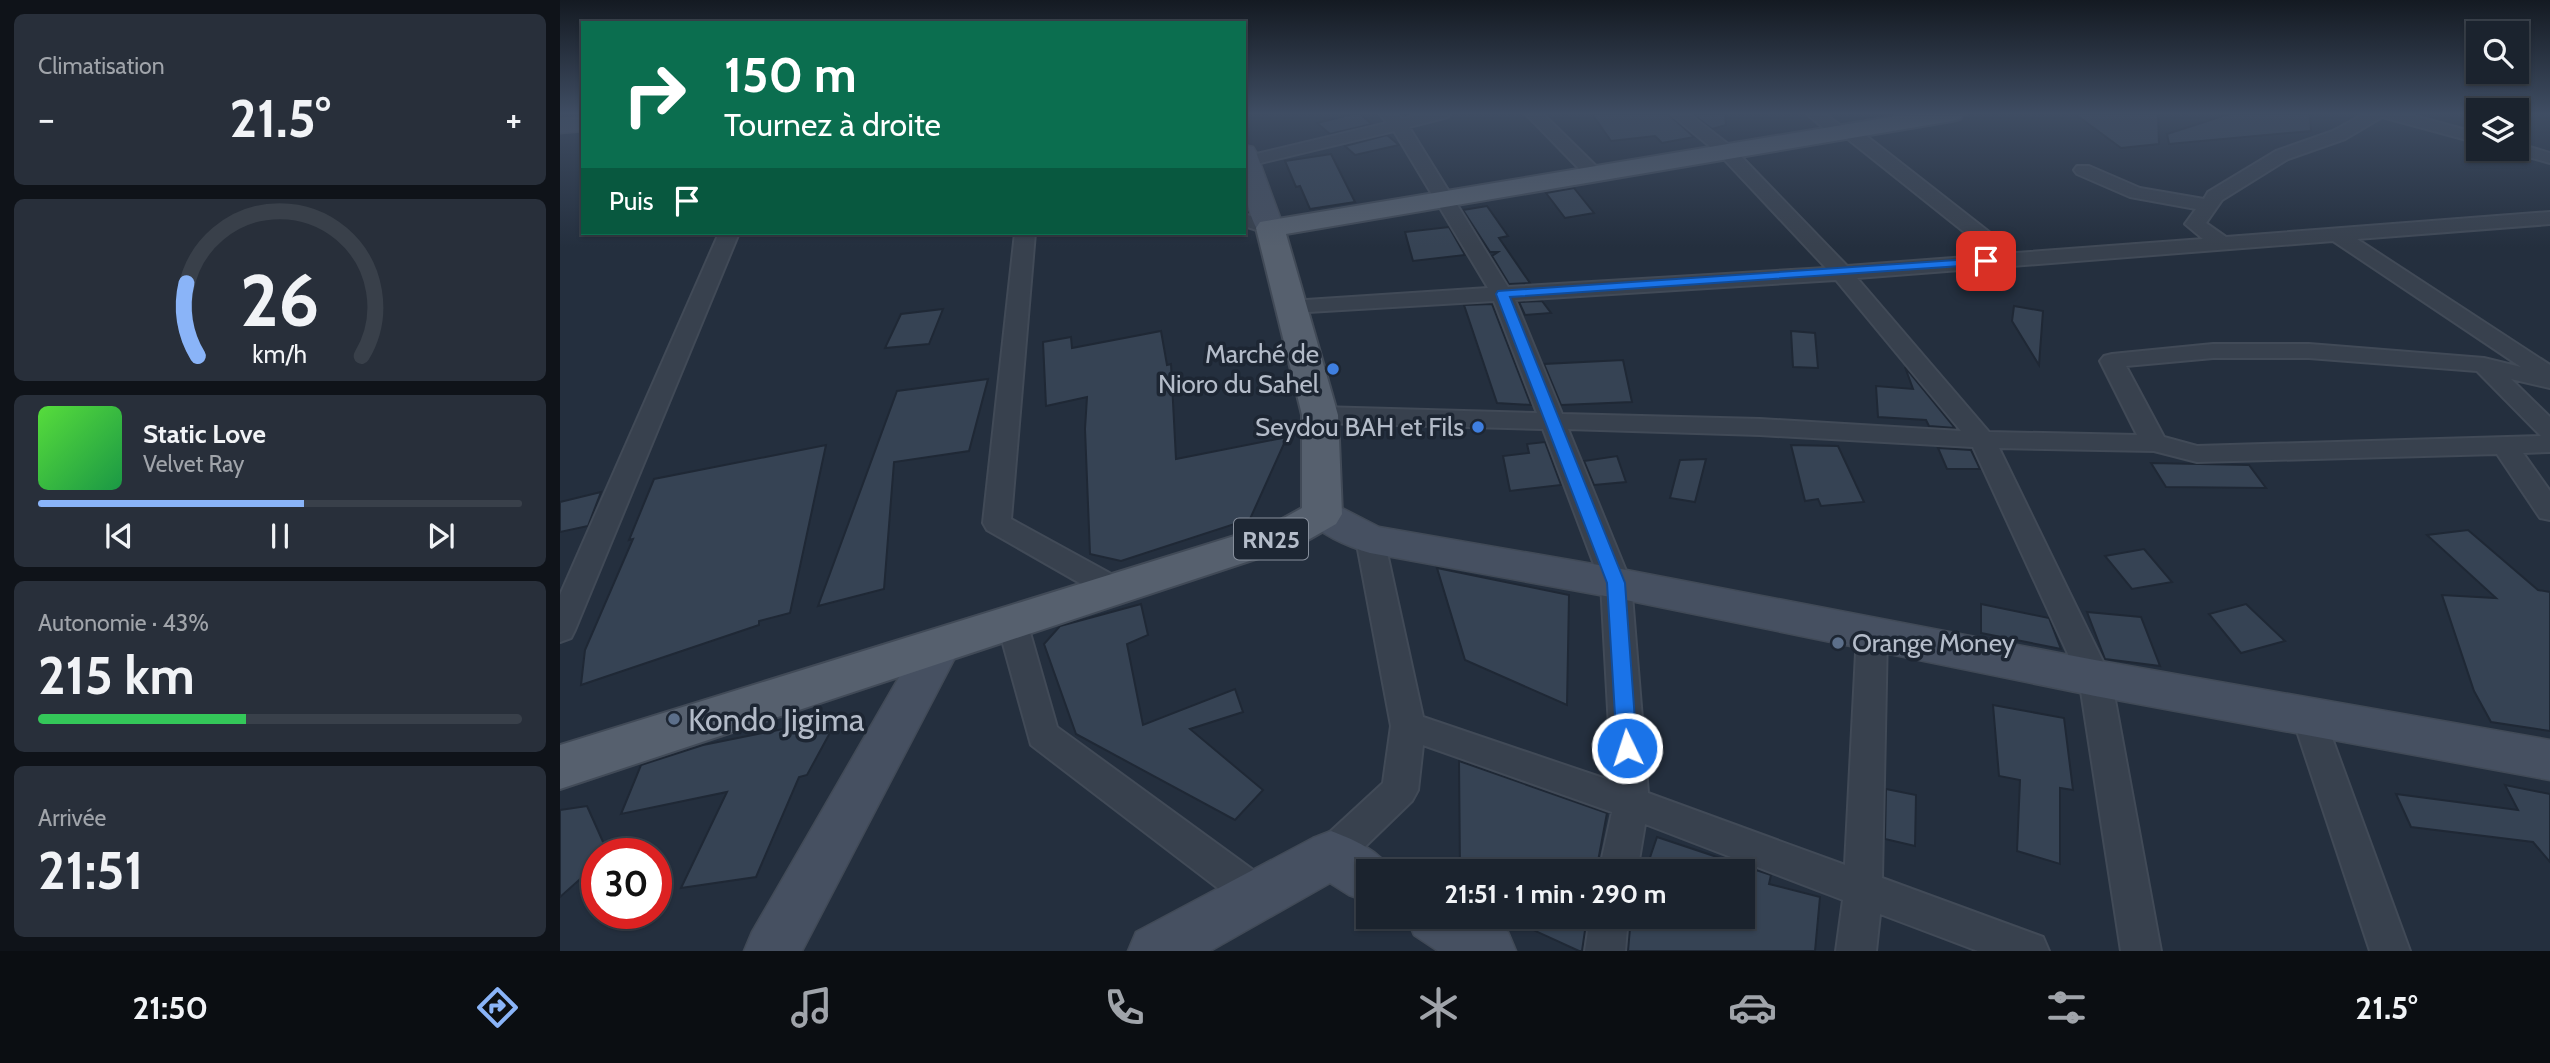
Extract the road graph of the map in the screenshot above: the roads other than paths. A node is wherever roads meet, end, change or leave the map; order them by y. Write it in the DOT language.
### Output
graph roads {
  1 [pos="1246,158"];
  2 [pos="1418,158"];
  3 [pos="1578,158"];
  4 [pos="1688,158"];
  5 [pos="1732,158"];
  6 [pos="1880,158"];
  7 [pos="2276,158"];
  8 [pos="2083,170"];
  9 [pos="1594,174"];
  10 [pos="1443,199"];
  11 [pos="2208,205"];
  12 [pos="2550,218"];
  13 [pos="1257,224"];
  14 [pos="2336,234"];
  15 [pos="728,235"];
  16 [pos="1025,235"];
  17 [pos="2221,243"];
  18 [pos="2010,259"];
  19 [pos="1842,272"];
  20 [pos="1502,294"];
  21 [pos="1291,307"];
  22 [pos="2484,365"];
  23 [pos="2550,378"];
  24 [pos="1320,415"];
  25 [pos="1554,422"];
  26 [pos="2550,431"];
  27 [pos="1982,440"];
  28 [pos="2154,443"];
  29 [pos="2550,443"];
  30 [pos="2505,446"];
  31 [pos="2550,511"];
  32 [pos="1322,514"];
  33 [pos="1370,539"];
  34 [pos="1616,583"];
  35 [pos="1114,589"];
  36 [pos="1012,622"];
  37 [pos="560,630"];
  38 [pos="1872,634"];
  39 [pos="939,646"];
  40 [pos="2095,678"];
  41 [pos="2308,716"];
  42 [pos="1408,726"];
  43 [pos="2550,760"];
  44 [pos="560,767"];
  45 [pos="1631,803"];
  46 [pos="1620,859"];
  47 [pos="1350,866"];
  48 [pos="1863,890"];
  49 [pos="1258,896"];
  50 [pos="1452,929"];
  51 [pos="1608,929"];
  52 [pos="1177,946"];
  53 [pos="772,951"];
  54 [pos="1488,951"];
  55 [pos="1605,951"];
  56 [pos="1856,951"];
  57 [pos="2029,951"];
  58 [pos="2141,951"];
  59 [pos="2390,951"];
  1 -- 13 [label="street"];
  2 -- 10 [label="street"];
  3 -- 9 [label="street"];
  4 -- 9 [label="main road"];
  5 -- 19 [label="street"];
  6 -- 18 [label="street"];
  7 -- 11 [label="street"];
  8 -- 11 [label="street"];
  9 -- 10 [label="main road"];
  10 -- 13 [label="main road"];
  10 -- 20 [label="street"];
  11 -- 17 [label="street"];
  12 -- 14 [label="street"];
  13 -- 21 [label="main road, RN25"];
  14 -- 17 [label="street"];
  14 -- 23 [label="street"];
  15 -- 37 [label="street"];
  16 -- 35 [label="street"];
  17 -- 18 [label="street"];
  18 -- 19 [label="street"];
  19 -- 20 [label="street"];
  19 -- 27 [label="street"];
  20 -- 21 [label="street"];
  20 -- 25 [label="street"];
  21 -- 24 [label="main road, RN25"];
  22 -- 23 [label="street"];
  22 -- 26 [label="street"];
  22 -- 28 [label="street"];
  24 -- 25 [label="street"];
  24 -- 32 [label="main road, RN25"];
  25 -- 27 [label="street"];
  25 -- 34 [label="street"];
  27 -- 28 [label="street"];
  27 -- 40 [label="street"];
  28 -- 30 [label="street"];
  29 -- 30 [label="street"];
  30 -- 31 [label="street"];
  32 -- 33 [label="street"];
  32 -- 35 [label="main road, RN25"];
  33 -- 34 [label="street"];
  33 -- 42 [label="street"];
  34 -- 38 [label="street"];
  34 -- 45 [label="street"];
  35 -- 36 [label="main road, RN25"];
  36 -- 39 [label="main road, RN25"];
  36 -- 49 [label="street"];
  38 -- 40 [label="street"];
  38 -- 48 [label="street"];
  39 -- 44 [label="main road, RN25"];
  39 -- 53 [label="street"];
  40 -- 41 [label="street"];
  40 -- 58 [label="street"];
  41 -- 43 [label="street"];
  41 -- 59 [label="street"];
  42 -- 45 [label="street"];
  42 -- 47 [label="street"];
  45 -- 46 [label="street"];
  45 -- 48 [label="street"];
  47 -- 49 [label="street"];
  48 -- 56 [label="street"];
  48 -- 57 [label="street"];
  49 -- 52 [label="street"];
  50 -- 54 [label="street"];
  51 -- 55 [label="street"];
}
